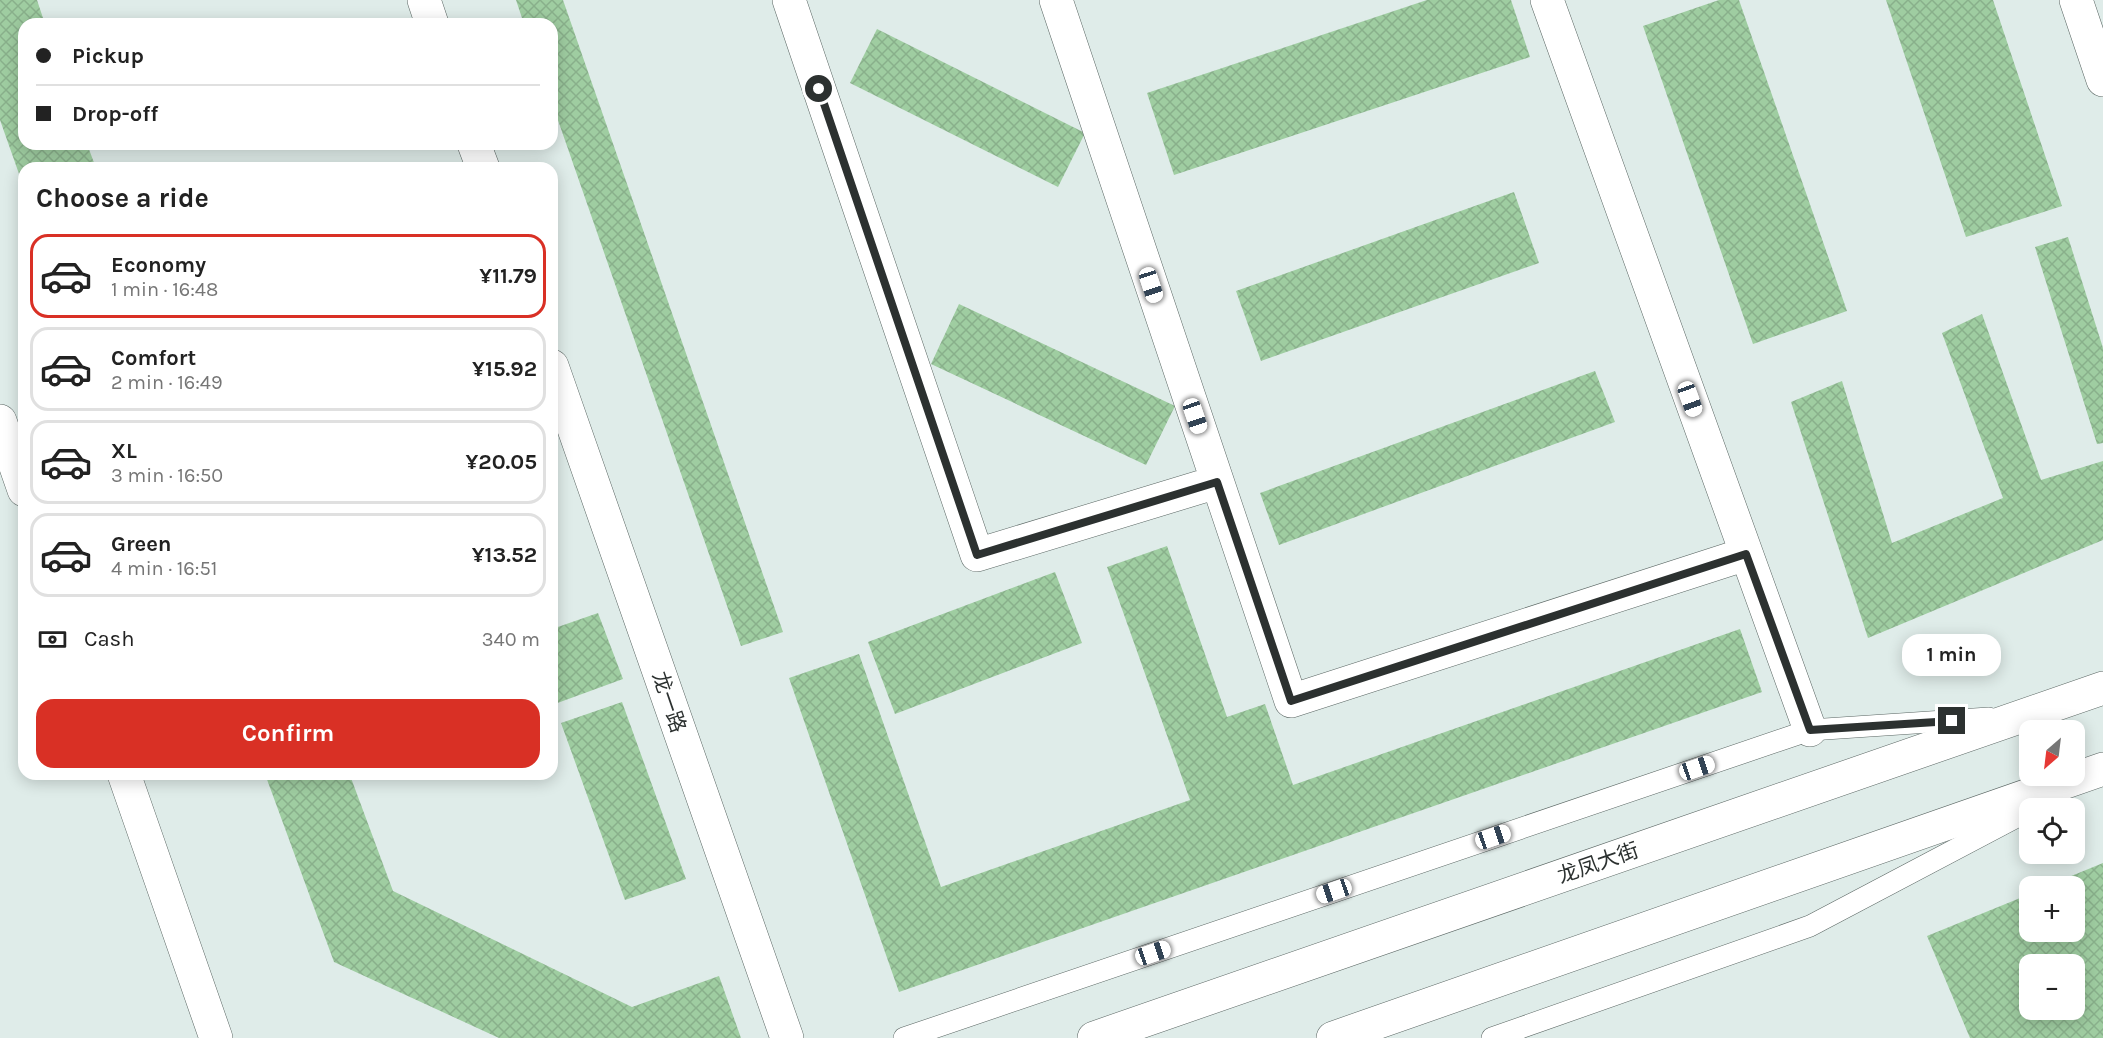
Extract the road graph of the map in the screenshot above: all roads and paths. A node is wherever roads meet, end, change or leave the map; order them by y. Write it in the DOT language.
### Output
graph roads {
  1 [pos="424,0"];
  2 [pos="789,0"];
  3 [pos="1056,0"];
  4 [pos="1547,0"];
  5 [pos="2076,0"];
  6 [pos="430,18"];
  7 [pos="2103,80"];
  8 [pos="558,383"];
  9 [pos="0,422"];
  10 [pos="18,473"];
  11 [pos="1217,482"];
  12 [pos="1746,554"];
  13 [pos="2103,688"];
  14 [pos="2023,716"];
  15 [pos="1810,730"];
  16 [pos="2103,770"];
  17 [pos="126,780"];
  18 [pos="2051,798"];
  19 [pos="2019,815"];
  20 [pos="216,1038"];
  21 [pos="787,1038"];
  22 [pos="904,1038"];
  23 [pos="1094,1038"];
  24 [pos="1333,1038"];
  25 [pos="1492,1038"];
  1 -- 6 [label="street"];
  2 -- 11 [label="street"];
  3 -- 11 [label="street"];
  4 -- 12 [label="street"];
  5 -- 7 [label="street"];
  8 -- 21 [label="street, 龙一路"];
  9 -- 10 [label="street"];
  11 -- 12 [label="street"];
  12 -- 15 [label="street"];
  13 -- 14 [label="street, 龙凤大街"];
  14 -- 15 [label="lane"];
  14 -- 23 [label="street, 龙凤大街"];
  15 -- 22 [label="lane"];
  16 -- 18 [label="lane"];
  16 -- 24 [label="street"];
  17 -- 20 [label="street"];
  19 -- 25 [label="lane"];
}
